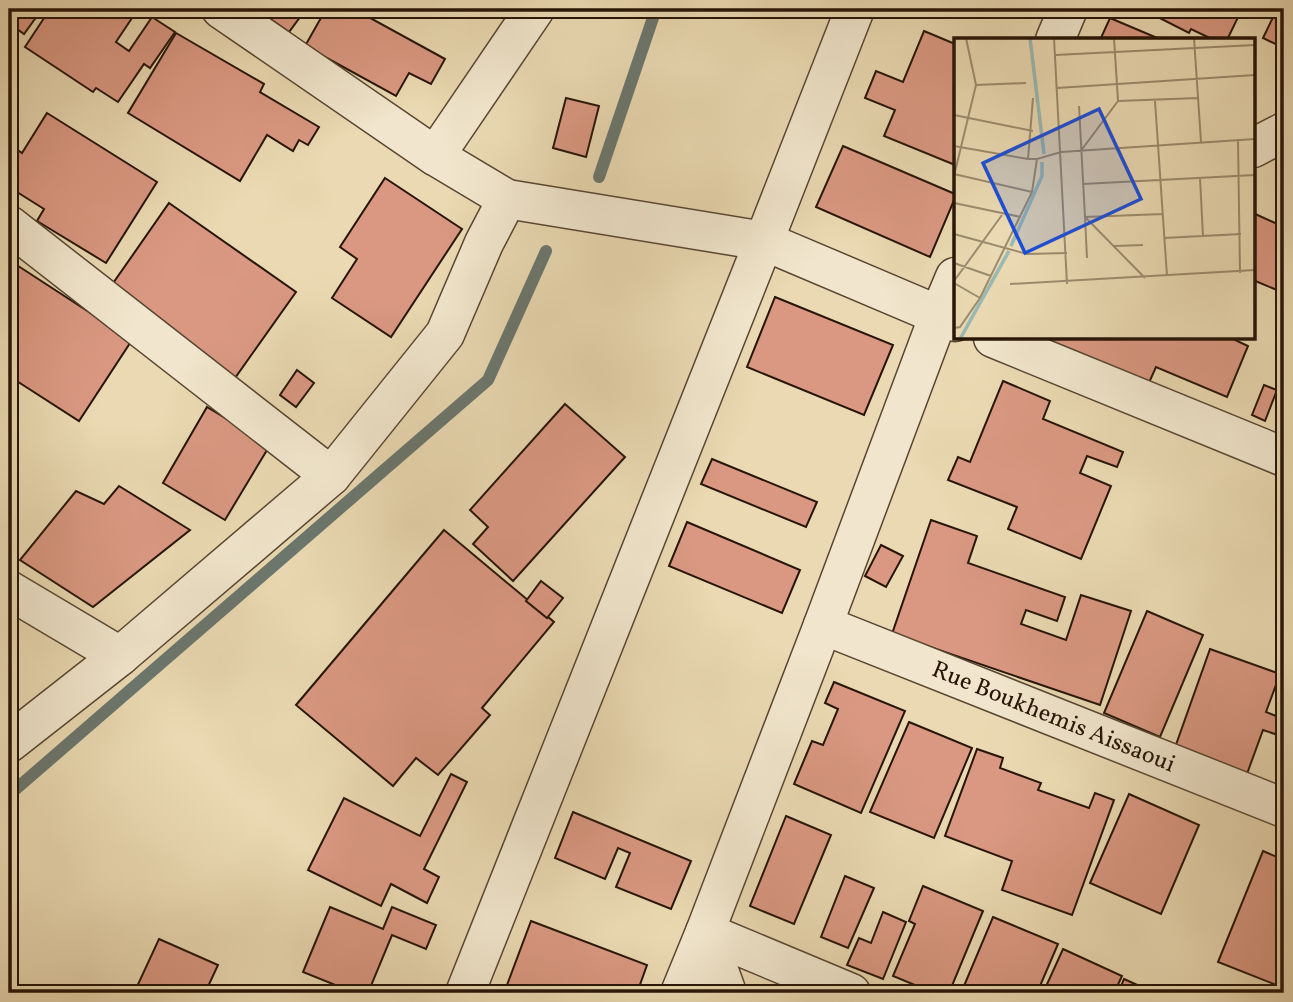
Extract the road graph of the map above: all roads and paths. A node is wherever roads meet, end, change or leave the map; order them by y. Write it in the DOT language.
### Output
graph roads {
  1 [pos="221,9"];
  2 [pos="535,9"];
  3 [pos="855,9"];
  4 [pos="1068,9"];
  5 [pos="1056,38"];
  6 [pos="1284,132"];
  7 [pos="1254,147"];
  8 [pos="435,156"];
  9 [pos="507,199"];
  10 [pos="9,225"];
  11 [pos="764,241"];
  12 [pos="954,285"];
  13 [pos="950,315"];
  14 [pos="998,340"];
  15 [pos="1284,457"];
  16 [pos="331,476"];
  17 [pos="9,590"];
  18 [pos="823,625"];
  19 [pos="120,656"];
  20 [pos="9,743"];
  21 [pos="1284,808"];
  22 [pos="705,932"];
  23 [pos="465,993"];
  24 [pos="680,993"];
  25 [pos="727,993"];
  26 [pos="851,993"];
  1 -- 8 [label="street"];
  2 -- 8 [label="street"];
  3 -- 11 [label="street"];
  4 -- 5 [label="street"];
  6 -- 7 [label="street"];
  8 -- 9 [label="street"];
  9 -- 11 [label="street"];
  9 -- 16 [label="street"];
  10 -- 16 [label="street"];
  11 -- 13 [label="street"];
  11 -- 23 [label="street"];
  12 -- 13 [label="street"];
  13 -- 18 [label="street"];
  14 -- 15 [label="street"];
  16 -- 19 [label="street"];
  17 -- 19 [label="street"];
  18 -- 21 [label="street, Rue Boukhemis Aissaoui"];
  18 -- 22 [label="street"];
  19 -- 20 [label="street"];
  22 -- 24 [label="street"];
  22 -- 25 [label="street"];
  22 -- 26 [label="street"];
}
